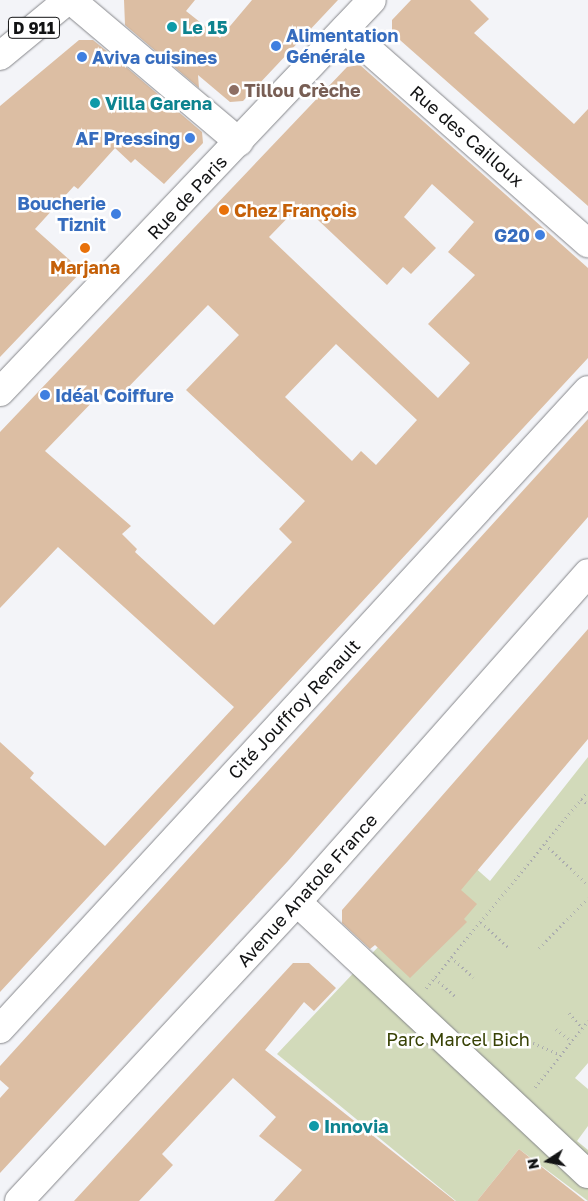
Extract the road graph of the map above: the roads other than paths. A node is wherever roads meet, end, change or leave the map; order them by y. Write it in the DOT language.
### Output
graph roads {
  1 [pos="69,0"];
  2 [pos="372,0"];
  3 [pos="345,29"];
  4 [pos="0,56"];
  5 [pos="239,142"];
  6 [pos="588,243"];
  7 [pos="588,390"];
  8 [pos="0,392"];
  9 [pos="588,573"];
  10 [pos="297,902"];
  11 [pos="0,1028"];
  12 [pos="588,1174"];
  13 [pos="19,1201"];
  1 -- 4 [label="street, D 911"];
  1 -- 5 [label="street"];
  2 -- 3 [label="street, Rue de Paris"];
  3 -- 5 [label="street, Rue de Paris"];
  3 -- 6 [label="street, Rue des Cailloux"];
  5 -- 8 [label="street, Rue de Paris"];
  7 -- 11 [label="street, Cité Jouffroy Renault"];
  9 -- 10 [label="street, Avenue Anatole France"];
  10 -- 12 [label="street"];
  10 -- 13 [label="street, Avenue Anatole France"];
}
